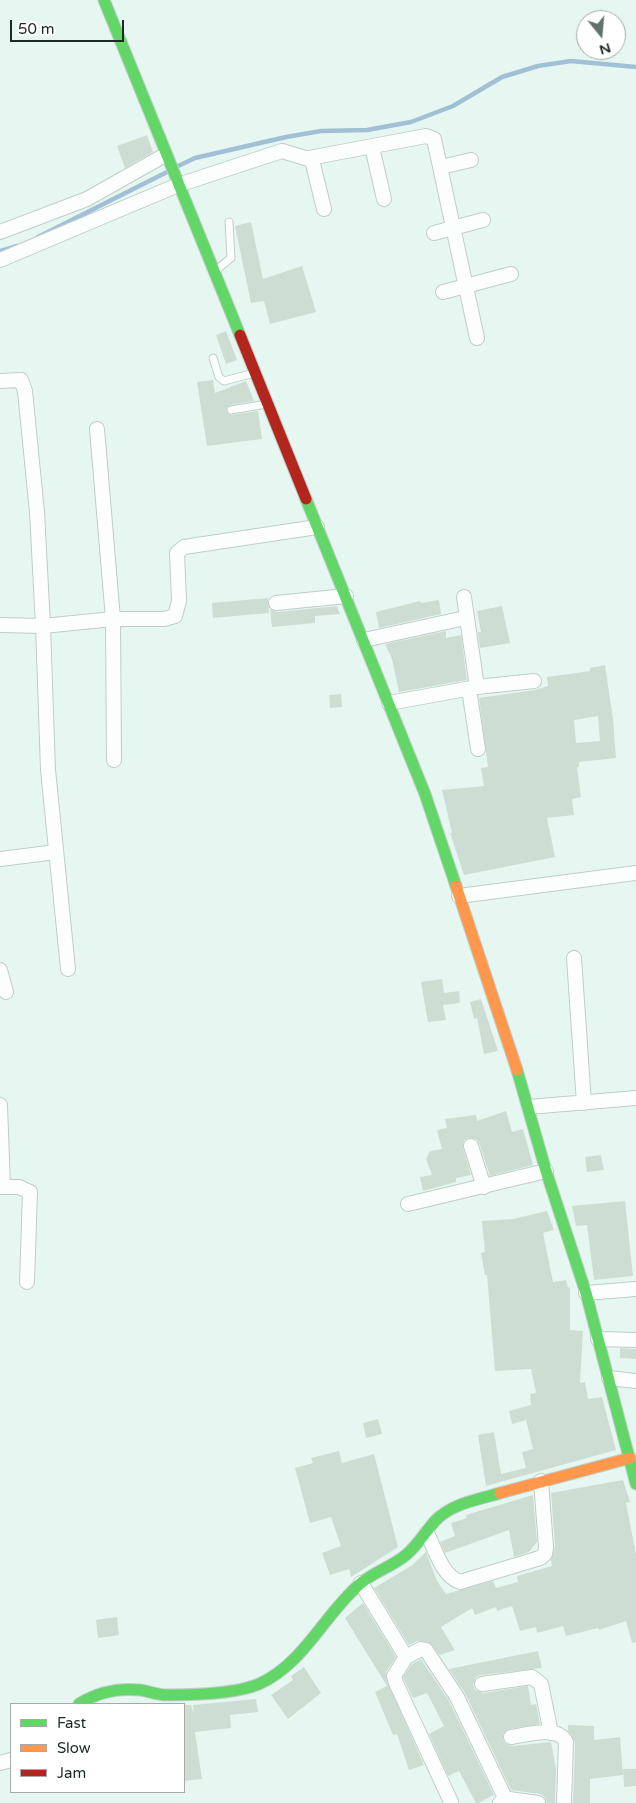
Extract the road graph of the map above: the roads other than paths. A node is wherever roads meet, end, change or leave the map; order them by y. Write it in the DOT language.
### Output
graph roads {
  1 [pos="104,0"];
  2 [pos="372,147"];
  3 [pos="167,158"];
  4 [pos="309,158"];
  5 [pos="471,160"];
  6 [pos="440,167"];
  7 [pos="176,181"];
  8 [pos="384,199"];
  9 [pos="324,209"];
  10 [pos="482,220"];
  11 [pos="228,222"];
  12 [pos="454,228"];
  13 [pos="0,232"];
  14 [pos="434,233"];
  15 [pos="0,260"];
  16 [pos="212,273"];
  17 [pos="511,274"];
  18 [pos="466,285"];
  19 [pos="443,292"];
  20 [pos="477,338"];
  21 [pos="213,358"];
  22 [pos="255,373"];
  23 [pos="0,381"];
  24 [pos="268,404"];
  25 [pos="231,410"];
  26 [pos="98,429"];
  27 [pos="317,527"];
  28 [pos="346,596"];
  29 [pos="464,598"];
  30 [pos="276,603"];
  31 [pos="465,618"];
  32 [pos="113,619"];
  33 [pos="0,625"];
  34 [pos="43,626"];
  35 [pos="364,640"];
  36 [pos="534,681"];
  37 [pos="473,688"];
  38 [pos="389,703"];
  39 [pos="478,749"];
  40 [pos="114,760"];
  41 [pos="56,852"];
  42 [pos="0,859"];
  43 [pos="636,873"];
  44 [pos="459,896"];
  45 [pos="574,958"];
  46 [pos="0,970"];
  47 [pos="68,970"];
  48 [pos="6,992"];
  49 [pos="636,1098"];
  50 [pos="584,1103"];
  51 [pos="0,1105"];
  52 [pos="529,1107"];
  53 [pos="472,1146"];
  54 [pos="546,1170"];
  55 [pos="484,1186"];
  56 [pos="2,1188"];
  57 [pos="408,1204"];
  58 [pos="27,1282"];
  59 [pos="636,1289"];
  60 [pos="586,1293"];
  61 [pos="598,1339"];
  62 [pos="636,1340"];
  63 [pos="609,1378"];
  64 [pos="636,1381"];
  65 [pos="630,1458"];
  66 [pos="635,1478"];
  67 [pos="541,1481"];
  68 [pos="427,1533"];
  69 [pos="361,1583"];
  70 [pos="406,1657"];
  71 [pos="482,1684"];
  72 [pos="80,1703"];
  73 [pos="551,1733"];
  74 [pos="511,1737"];
  75 [pos="503,1801"];
  76 [pos="451,1802"];
  77 [pos="538,1803"];
  78 [pos="564,1803"];
  1 -- 3 [label="street"];
  2 -- 4 [label="street"];
  2 -- 6 [label="street"];
  2 -- 8 [label="street"];
  3 -- 7 [label="street"];
  3 -- 13 [label="street"];
  4 -- 7 [label="street"];
  4 -- 9 [label="street"];
  5 -- 6 [label="street"];
  6 -- 12 [label="street"];
  7 -- 15 [label="street"];
  7 -- 16 [label="street"];
  10 -- 12 [label="street"];
  11 -- 16 [label="lane"];
  12 -- 14 [label="street"];
  12 -- 18 [label="street"];
  16 -- 22 [label="street"];
  17 -- 18 [label="street"];
  18 -- 19 [label="street"];
  18 -- 20 [label="street"];
  21 -- 22 [label="lane"];
  22 -- 24 [label="street"];
  23 -- 34 [label="street"];
  24 -- 25 [label="lane"];
  24 -- 27 [label="street"];
  26 -- 32 [label="street"];
  27 -- 28 [label="street"];
  27 -- 32 [label="street"];
  28 -- 30 [label="street"];
  28 -- 35 [label="street"];
  29 -- 31 [label="street"];
  31 -- 35 [label="street"];
  31 -- 37 [label="street"];
  32 -- 34 [label="street"];
  32 -- 40 [label="street"];
  33 -- 34 [label="street"];
  34 -- 41 [label="street"];
  35 -- 38 [label="street"];
  36 -- 37 [label="street"];
  37 -- 38 [label="street"];
  37 -- 39 [label="street"];
  38 -- 44 [label="street"];
  41 -- 42 [label="street"];
  41 -- 47 [label="street"];
  43 -- 44 [label="street"];
  44 -- 52 [label="street"];
  45 -- 50 [label="street"];
  46 -- 48 [label="street"];
  49 -- 50 [label="street"];
  50 -- 52 [label="street"];
  51 -- 56 [label="street"];
  52 -- 54 [label="street"];
  53 -- 55 [label="street"];
  54 -- 55 [label="street"];
  54 -- 60 [label="street"];
  55 -- 57 [label="street"];
  56 -- 58 [label="street"];
  59 -- 60 [label="street"];
  60 -- 61 [label="street"];
  61 -- 62 [label="street"];
  61 -- 63 [label="street"];
  63 -- 64 [label="street"];
  63 -- 65 [label="street"];
  65 -- 66 [label="street"];
  65 -- 67 [label="street"];
  67 -- 68 [label="street"];
  67 -- 68 [label="street"];
  68 -- 69 [label="street"];
  69 -- 70 [label="street"];
  69 -- 72 [label="street"];
  70 -- 75 [label="street"];
  70 -- 76 [label="street"];
  71 -- 73 [label="street"];
  73 -- 74 [label="street"];
  73 -- 78 [label="street"];
  75 -- 77 [label="street"];
}
